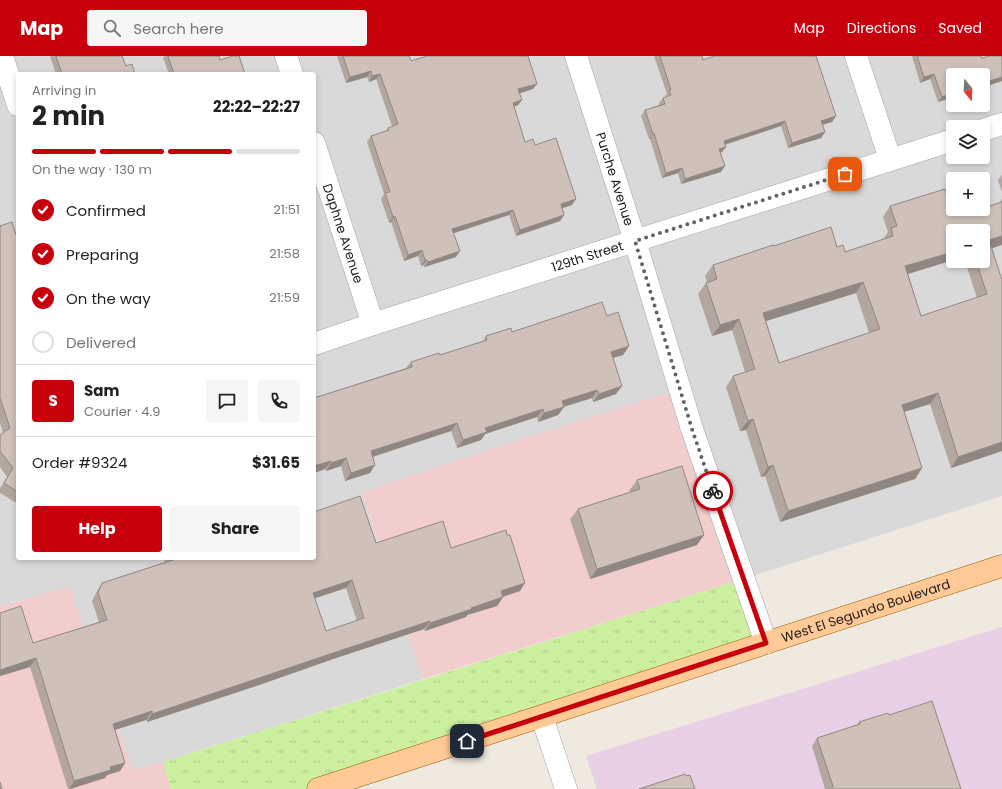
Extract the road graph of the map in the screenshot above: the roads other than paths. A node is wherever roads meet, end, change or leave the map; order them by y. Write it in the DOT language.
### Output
graph roads {
  1 [pos="2,56"];
  2 [pos="286,56"];
  3 [pos="576,56"];
  4 [pos="856,56"];
  5 [pos="291,72"];
  6 [pos="16,99"];
  7 [pos="1002,124"];
  8 [pos="990,128"];
  9 [pos="946,142"];
  10 [pos="316,149"];
  11 [pos="890,160"];
  12 [pos="635,241"];
  13 [pos="373,324"];
  14 [pos="316,343"];
  15 [pos="1002,566"];
  16 [pos="766,643"];
  17 [pos="542,716"];
  18 [pos="318,789"];
  19 [pos="566,789"];
  1 -- 6 [label="street"];
  2 -- 5 [label="street"];
  3 -- 12 [label="street, Purche Avenue"];
  4 -- 11 [label="street"];
  7 -- 8 [label="street"];
  9 -- 11 [label="street, 129th Street"];
  10 -- 13 [label="street, Daphne Avenue"];
  11 -- 12 [label="street, 129th Street"];
  12 -- 13 [label="street, 129th Street"];
  12 -- 16 [label="street, Purche Avenue"];
  13 -- 14 [label="street, 129th Street"];
  15 -- 16 [label="main road, West El Segundo Boulevard"];
  16 -- 17 [label="main road, West El Segundo Boulevard"];
  17 -- 18 [label="main road, West El Segundo Boulevard"];
  17 -- 19 [label="street"];
}
